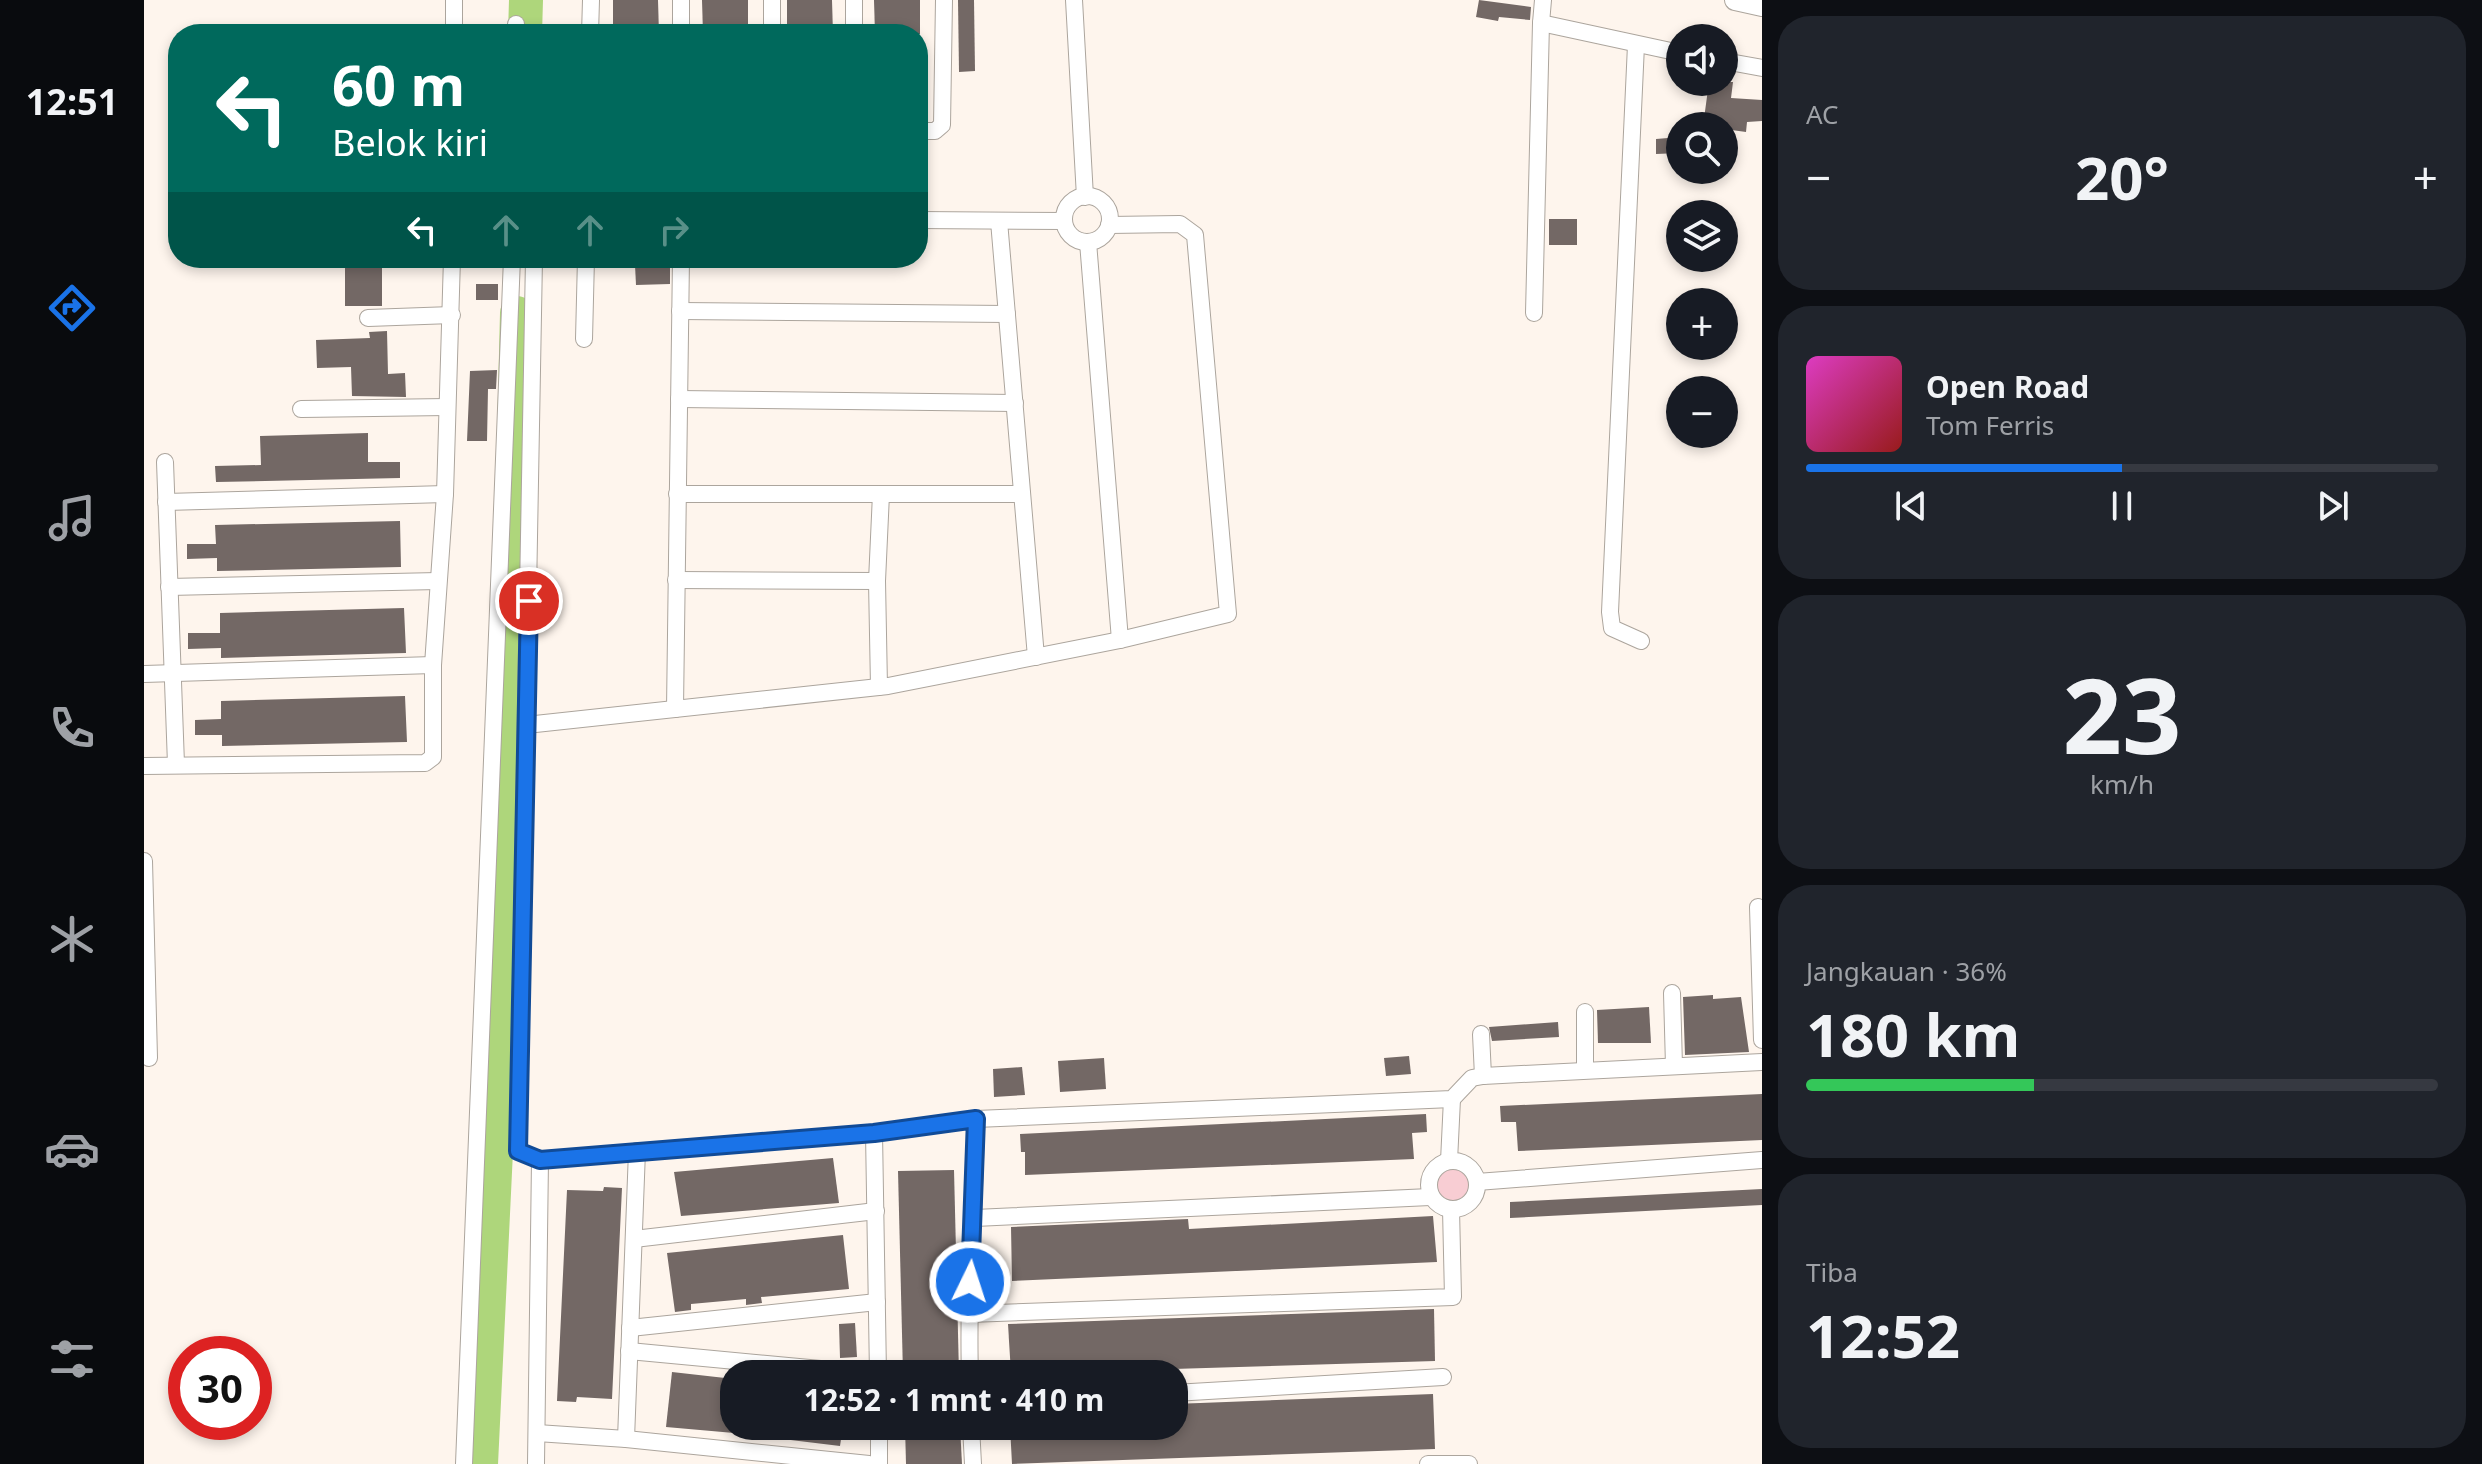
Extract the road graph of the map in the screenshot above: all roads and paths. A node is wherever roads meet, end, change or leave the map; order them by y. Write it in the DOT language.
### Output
graph roads {
  1 [pos="454,0"];
  2 [pos="591,0"];
  3 [pos="681,0"];
  4 [pos="772,0"];
  5 [pos="854,0"];
  6 [pos="944,0"];
  7 [pos="1074,0"];
  8 [pos="1543,0"];
  9 [pos="1735,0"];
  10 [pos="1762,6"];
  11 [pos="1541,23"];
  12 [pos="454,24"];
  13 [pos="590,24"];
  14 [pos="681,24"];
  15 [pos="772,24"];
  16 [pos="854,24"];
  17 [pos="1636,45"];
  18 [pos="1666,50"];
  19 [pos="1738,64"];
  20 [pos="1762,68"];
  21 [pos="928,131"];
  22 [pos="1085,197"];
  23 [pos="928,220"];
  24 [pos="999,221"];
  25 [pos="1064,221"];
  26 [pos="1109,225"];
  27 [pos="1088,242"];
  28 [pos="452,268"];
  29 [pos="512,268"];
  30 [pos="534,268"];
  31 [pos="586,268"];
  32 [pos="681,268"];
  33 [pos="680,311"];
  34 [pos="1534,313"];
  35 [pos="1007,314"];
  36 [pos="452,315"];
  37 [pos="368,318"];
  38 [pos="584,339"];
  39 [pos="679,399"];
  40 [pos="1015,403"];
  41 [pos="447,407"];
  42 [pos="301,409"];
  43 [pos="165,462"];
  44 [pos="445,494"];
  45 [pos="677,494"];
  46 [pos="881,494"];
  47 [pos="1022,494"];
  48 [pos="166,502"];
  49 [pos="676,580"];
  50 [pos="438,581"];
  51 [pos="877,581"];
  52 [pos="169,587"];
  53 [pos="1120,640"];
  54 [pos="1641,641"];
  55 [pos="1036,657"];
  56 [pos="433,665"];
  57 [pos="173,672"];
  58 [pos="144,674"];
  59 [pos="879,687"];
  60 [pos="675,709"];
  61 [pos="526,725"];
  62 [pos="176,764"];
  63 [pos="144,766"];
  64 [pos="144,861"];
  65 [pos="1758,907"];
  66 [pos="1672,993"];
  67 [pos="1585,1012"];
  68 [pos="1481,1034"];
  69 [pos="1762,1040"];
  70 [pos="149,1058"];
  71 [pos="1762,1062"];
  72 [pos="1674,1066"];
  73 [pos="1585,1070"];
  74 [pos="1483,1076"];
  75 [pos="1452,1099"];
  76 [pos="976,1119"];
  77 [pos="874,1133"];
  78 [pos="637,1151"];
  79 [pos="540,1160"];
  80 [pos="1762,1160"];
  81 [pos="1449,1161"];
  82 [pos="1477,1182"];
  83 [pos="1430,1197"];
  84 [pos="1451,1209"];
  85 [pos="876,1211"];
  86 [pos="975,1218"];
  87 [pos="634,1239"];
  88 [pos="877,1302"];
  89 [pos="968,1314"];
  90 [pos="630,1328"];
  91 [pos="629,1351"];
  92 [pos="726,1360"];
  93 [pos="876,1360"];
  94 [pos="970,1360"];
  95 [pos="1443,1377"];
  96 [pos="1188,1392"];
  97 [pos="537,1433"];
  98 [pos="626,1439"];
  99 [pos="879,1440"];
  100 [pos="972,1440"];
  101 [pos="791,1460"];
  102 [pos="464,1464"];
  103 [pos="536,1464"];
  104 [pos="869,1464"];
  105 [pos="879,1464"];
  106 [pos="973,1464"];
  107 [pos="1428,1464"];
  108 [pos="1469,1464"];
  1 -- 12 [label="street"];
  2 -- 13 [label="street"];
  3 -- 14 [label="street"];
  4 -- 15 [label="street"];
  5 -- 16 [label="street"];
  6 -- 21 [label="street"];
  7 -- 22 [label="street"];
  8 -- 11 [label="street"];
  9 -- 10 [label="street"];
  11 -- 17 [label="street"];
  11 -- 34 [label="street"];
  17 -- 18 [label="street"];
  17 -- 54 [label="street"];
  19 -- 20 [label="street"];
  22 -- 25 [label="street"];
  22 -- 26 [label="street"];
  23 -- 24 [label="street"];
  24 -- 25 [label="street"];
  24 -- 35 [label="street"];
  25 -- 27 [label="street"];
  26 -- 27 [label="street"];
  26 -- 53 [label="street"];
  27 -- 53 [label="street"];
  28 -- 36 [label="street"];
  29 -- 102 [label="street"];
  30 -- 61 [label="street"];
  31 -- 38 [label="street"];
  32 -- 33 [label="street"];
  33 -- 35 [label="street"];
  33 -- 39 [label="street"];
  35 -- 40 [label="street"];
  36 -- 37 [label="street"];
  36 -- 41 [label="street"];
  39 -- 40 [label="street"];
  39 -- 45 [label="street"];
  40 -- 47 [label="street"];
  41 -- 42 [label="street"];
  41 -- 44 [label="street"];
  43 -- 48 [label="street"];
  44 -- 48 [label="street"];
  44 -- 50 [label="street"];
  45 -- 46 [label="street"];
  45 -- 49 [label="street"];
  46 -- 47 [label="street"];
  46 -- 51 [label="street"];
  47 -- 55 [label="street"];
  48 -- 52 [label="street"];
  49 -- 51 [label="street"];
  49 -- 60 [label="street"];
  50 -- 52 [label="street"];
  50 -- 56 [label="street"];
  51 -- 59 [label="street"];
  52 -- 57 [label="street"];
  53 -- 55 [label="street"];
  55 -- 59 [label="street"];
  56 -- 57 [label="street"];
  56 -- 62 [label="street"];
  57 -- 58 [label="street"];
  57 -- 62 [label="street"];
  59 -- 60 [label="street"];
  60 -- 61 [label="street"];
  61 -- 79 [label="street"];
  62 -- 63 [label="street"];
  64 -- 70 [label="street"];
  65 -- 69 [label="street"];
  66 -- 72 [label="street"];
  67 -- 73 [label="street"];
  68 -- 74 [label="street"];
  71 -- 72 [label="street"];
  72 -- 73 [label="street"];
  73 -- 74 [label="street"];
  74 -- 75 [label="street"];
  75 -- 76 [label="street"];
  75 -- 81 [label="street"];
  76 -- 77 [label="street"];
  76 -- 86 [label="street"];
  77 -- 78 [label="street"];
  77 -- 85 [label="street"];
  78 -- 79 [label="street"];
  78 -- 87 [label="street"];
  79 -- 97 [label="street"];
  80 -- 82 [label="street"];
  81 -- 82 [label="street"];
  81 -- 83 [label="street"];
  82 -- 84 [label="street"];
  83 -- 84 [label="street"];
  83 -- 86 [label="street"];
  84 -- 89 [label="street"];
  85 -- 87 [label="street"];
  85 -- 88 [label="street"];
  86 -- 89 [label="street"];
  87 -- 90 [label="street"];
  88 -- 90 [label="street"];
  88 -- 93 [label="street"];
  89 -- 94 [label="street"];
  90 -- 91 [label="street"];
  91 -- 92 [label="street"];
  91 -- 98 [label="street"];
  95 -- 96 [label="street"];
  97 -- 98 [label="street"];
  97 -- 103 [label="street"];
  98 -- 101 [label="street"];
  99 -- 105 [label="street"];
  100 -- 106 [label="street"];
  101 -- 104 [label="street"];
  107 -- 108 [label="street"];
}
